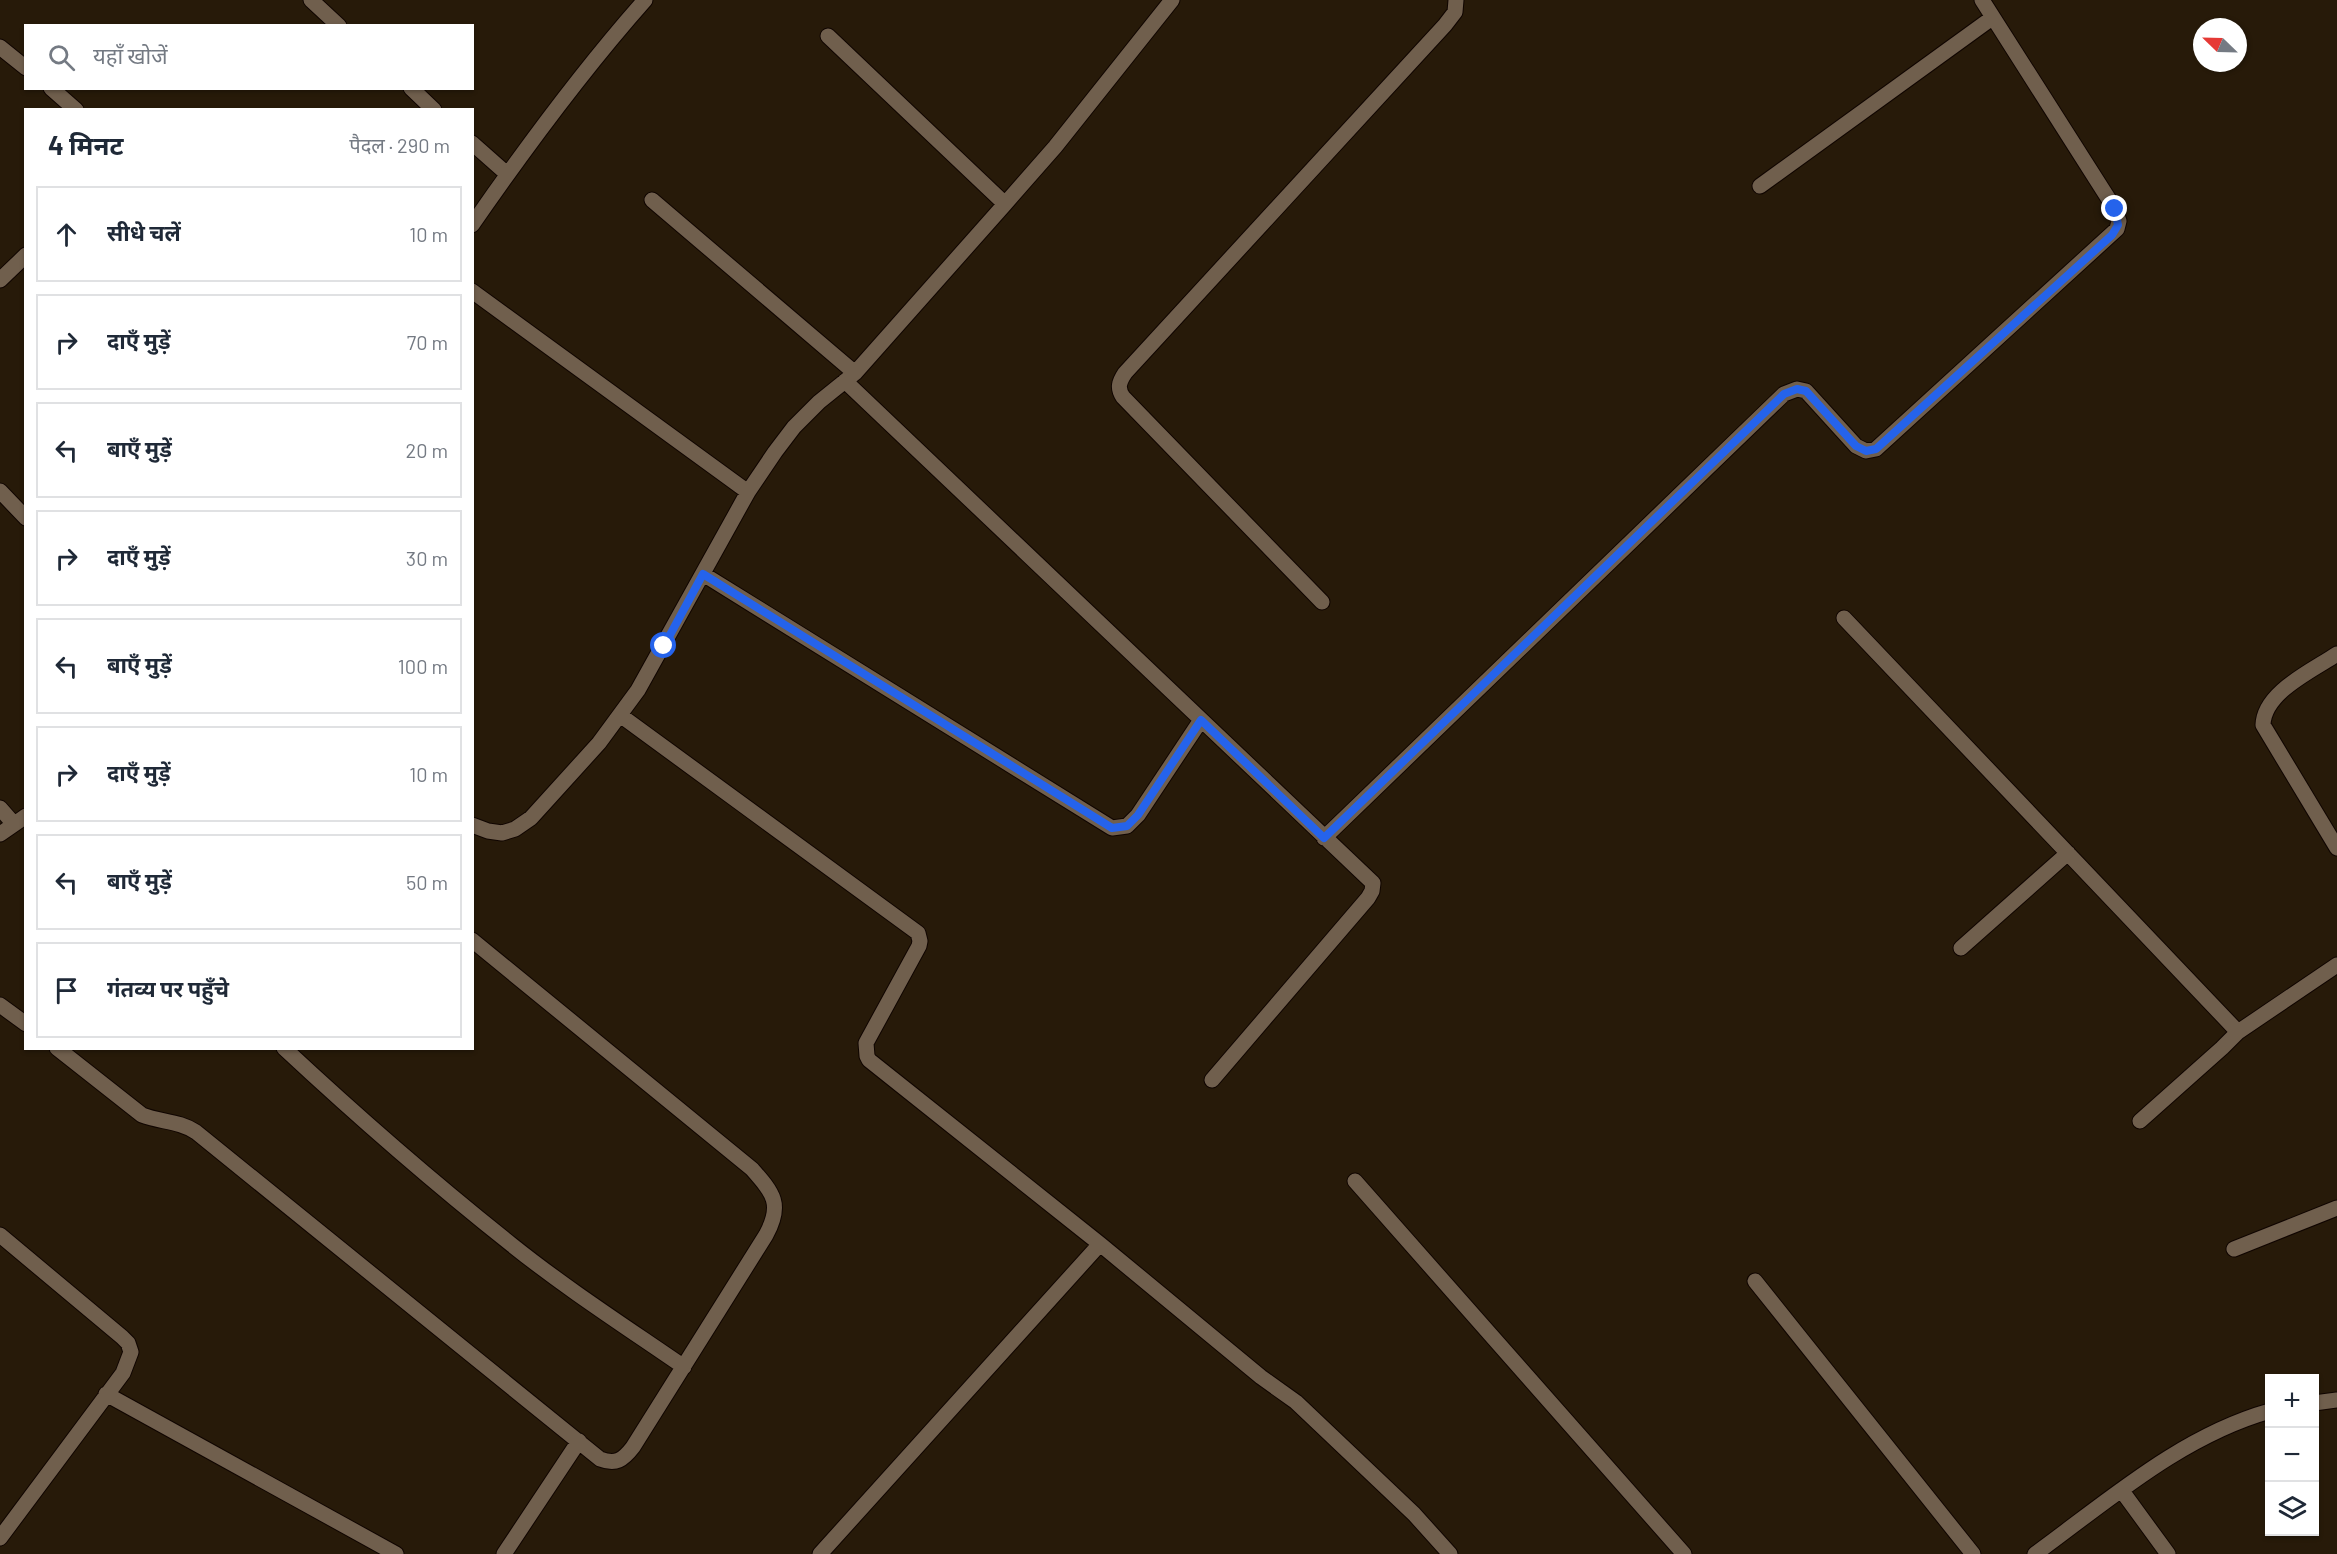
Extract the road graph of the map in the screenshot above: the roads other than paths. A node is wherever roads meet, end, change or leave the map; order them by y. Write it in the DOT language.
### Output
graph roads {
  1 [pos="311,0"];
  2 [pos="645,0"];
  3 [pos="1172,0"];
  4 [pos="1456,0"];
  5 [pos="1982,0"];
  6 [pos="1992,18"];
  7 [pos="337,24"];
  8 [pos="828,36"];
  9 [pos="0,47"];
  10 [pos="24,66"];
  11 [pos="53,90"];
  12 [pos="413,90"];
  13 [pos="74,108"];
  14 [pos="432,108"];
  15 [pos="474,145"];
  16 [pos="507,174"];
  17 [pos="1760,186"];
  18 [pos="652,200"];
  19 [pos="1005,204"];
  20 [pos="474,222"];
  21 [pos="24,257"];
  22 [pos="0,280"];
  23 [pos="474,292"];
  24 [pos="850,377"];
  25 [pos="0,490"];
  26 [pos="748,492"];
  27 [pos="24,517"];
  28 [pos="703,574"];
  29 [pos="1322,602"];
  30 [pos="1844,618"];
  31 [pos="2337,654"];
  32 [pos="620,715"];
  33 [pos="1201,720"];
  34 [pos="0,808"];
  35 [pos="20,820"];
  36 [pos="474,826"];
  37 [pos="0,834"];
  38 [pos="1324,838"];
  39 [pos="2337,848"];
  40 [pos="2068,853"];
  41 [pos="474,942"];
  42 [pos="1961,948"];
  43 [pos="2337,965"];
  44 [pos="0,1005"];
  45 [pos="24,1023"];
  46 [pos="2238,1032"];
  47 [pos="60,1050"];
  48 [pos="286,1050"];
  49 [pos="1212,1080"];
  50 [pos="2140,1121"];
  51 [pos="1355,1181"];
  52 [pos="2337,1208"];
  53 [pos="0,1235"];
  54 [pos="1100,1244"];
  55 [pos="2234,1249"];
  56 [pos="1755,1281"];
  57 [pos="684,1367"];
  58 [pos="106,1394"];
  59 [pos="2337,1400"];
  60 [pos="2319,1402"];
  61 [pos="2265,1413"];
  62 [pos="579,1441"];
  63 [pos="2122,1491"];
  64 [pos="0,1538"];
  65 [pos="396,1554"];
  66 [pos="504,1554"];
  67 [pos="820,1554"];
  68 [pos="1450,1554"];
  69 [pos="1684,1554"];
  70 [pos="1973,1554"];
  71 [pos="2035,1554"];
  72 [pos="2168,1554"];
  1 -- 7 [label="street"];
  2 -- 16 [label="street"];
  3 -- 19 [label="street"];
  4 -- 29 [label="street"];
  5 -- 6 [label="street"];
  6 -- 17 [label="street"];
  6 -- 38 [label="street"];
  8 -- 19 [label="street"];
  9 -- 10 [label="street"];
  11 -- 13 [label="street"];
  12 -- 14 [label="street"];
  15 -- 16 [label="street"];
  16 -- 20 [label="street"];
  18 -- 24 [label="street"];
  19 -- 24 [label="street"];
  21 -- 22 [label="street"];
  23 -- 26 [label="street"];
  24 -- 26 [label="street"];
  24 -- 33 [label="street"];
  25 -- 27 [label="street"];
  26 -- 28 [label="street"];
  28 -- 32 [label="street"];
  28 -- 33 [label="street"];
  30 -- 40 [label="street"];
  31 -- 39 [label="street"];
  32 -- 36 [label="street"];
  32 -- 54 [label="street"];
  33 -- 38 [label="street"];
  34 -- 35 [label="street"];
  35 -- 37 [label="street"];
  38 -- 49 [label="street"];
  40 -- 42 [label="street"];
  40 -- 46 [label="street"];
  41 -- 57 [label="street"];
  43 -- 46 [label="street"];
  44 -- 45 [label="street"];
  46 -- 50 [label="street"];
  47 -- 62 [label="street"];
  48 -- 57 [label="street"];
  51 -- 69 [label="street"];
  52 -- 55 [label="street"];
  53 -- 58 [label="street"];
  54 -- 67 [label="street"];
  54 -- 68 [label="street"];
  56 -- 70 [label="street"];
  57 -- 62 [label="street"];
  58 -- 64 [label="street"];
  58 -- 65 [label="street"];
  59 -- 60 [label="street"];
  61 -- 63 [label="street"];
  62 -- 66 [label="street"];
  63 -- 71 [label="street"];
  63 -- 72 [label="street"];
}
